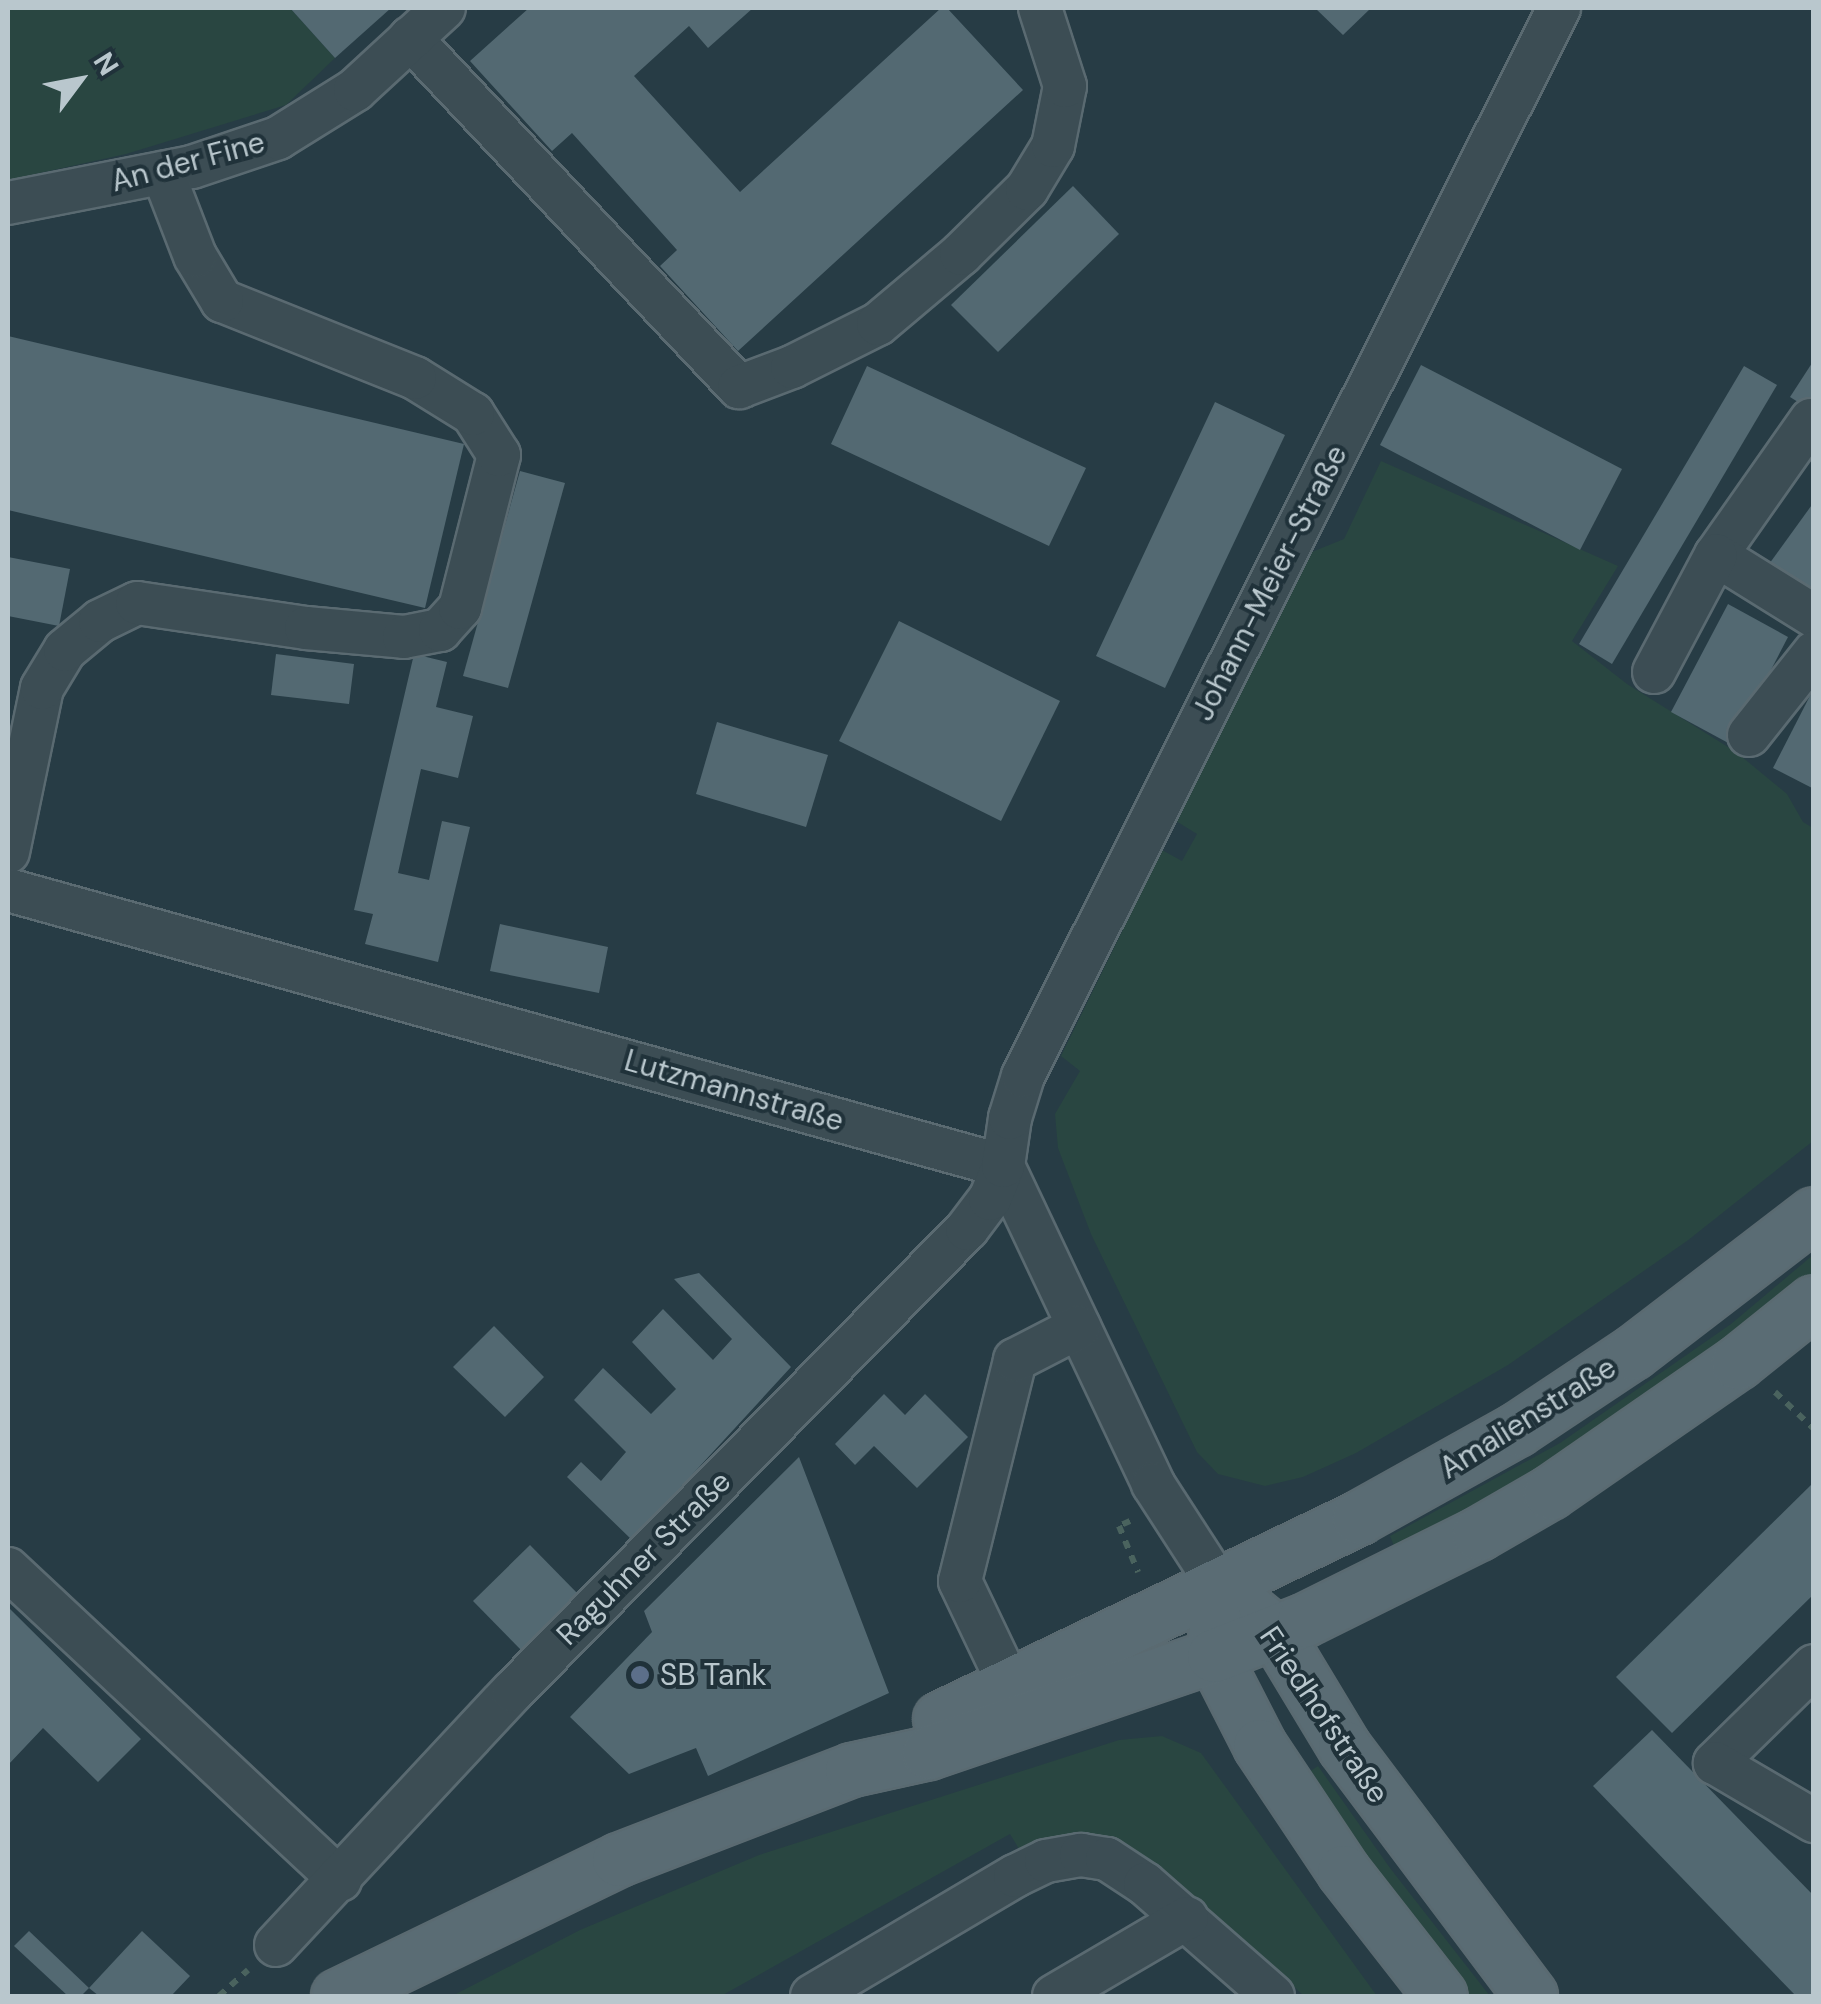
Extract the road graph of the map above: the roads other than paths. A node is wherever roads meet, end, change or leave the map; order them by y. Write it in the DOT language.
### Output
graph roads {
  1 [pos="444,8"];
  2 [pos="1040,8"];
  3 [pos="1559,8"];
  4 [pos="410,38"];
  5 [pos="164,173"];
  6 [pos="8,203"];
  7 [pos="1811,420"];
  8 [pos="1716,555"];
  9 [pos="1814,616"];
  10 [pos="1814,653"];
  11 [pos="1654,672"];
  12 [pos="1749,736"];
  13 [pos="8,852"];
  14 [pos="16,903"];
  15 [pos="1003,1166"];
  16 [pos="1814,1214"];
  17 [pos="1814,1302"];
  18 [pos="1079,1328"];
  19 [pos="8,1569"];
  20 [pos="1219,1586"];
  21 [pos="1275,1632"];
  22 [pos="1214,1656"];
  23 [pos="1814,1666"];
  24 [pos="1010,1686"];
  25 [pos="852,1770"];
  26 [pos="1814,1821"];
  27 [pos="340,1880"];
  28 [pos="1186,1918"];
  29 [pos="276,1945"];
  30 [pos="338,1996"];
  31 [pos="812,1996"];
  32 [pos="1054,1996"];
  33 [pos="1274,1996"];
  34 [pos="1442,1996"];
  35 [pos="1531,1996"];
  1 -- 4 [label="street, An der Fine"];
  2 -- 4 [label="street"];
  3 -- 15 [label="street, Johann-Meier-Straße"];
  4 -- 5 [label="street, An der Fine"];
  5 -- 6 [label="street, An der Fine"];
  5 -- 13 [label="street"];
  7 -- 8 [label="street"];
  8 -- 9 [label="street"];
  8 -- 11 [label="street"];
  10 -- 12 [label="street"];
  14 -- 15 [label="street, Lutzmannstraße"];
  15 -- 18 [label="street"];
  15 -- 27 [label="street, Raguhner Straße"];
  16 -- 20 [label="main road, Amalienstraße"];
  17 -- 21 [label="main road"];
  18 -- 20 [label="street"];
  18 -- 24 [label="street"];
  19 -- 27 [label="street"];
  20 -- 21 [label="main road, Friedhofstraße"];
  20 -- 22 [label="main road, Friedhofstraße"];
  20 -- 24 [label="main road"];
  21 -- 22 [label="main road"];
  21 -- 35 [label="main road, Friedhofstraße"];
  22 -- 25 [label="main road"];
  22 -- 34 [label="main road, Friedhofstraße"];
  23 -- 26 [label="street"];
  24 -- 25 [label="main road"];
  25 -- 30 [label="main road"];
  27 -- 29 [label="street, Raguhner Straße"];
  28 -- 31 [label="street"];
  28 -- 32 [label="street"];
  28 -- 33 [label="street"];
}
